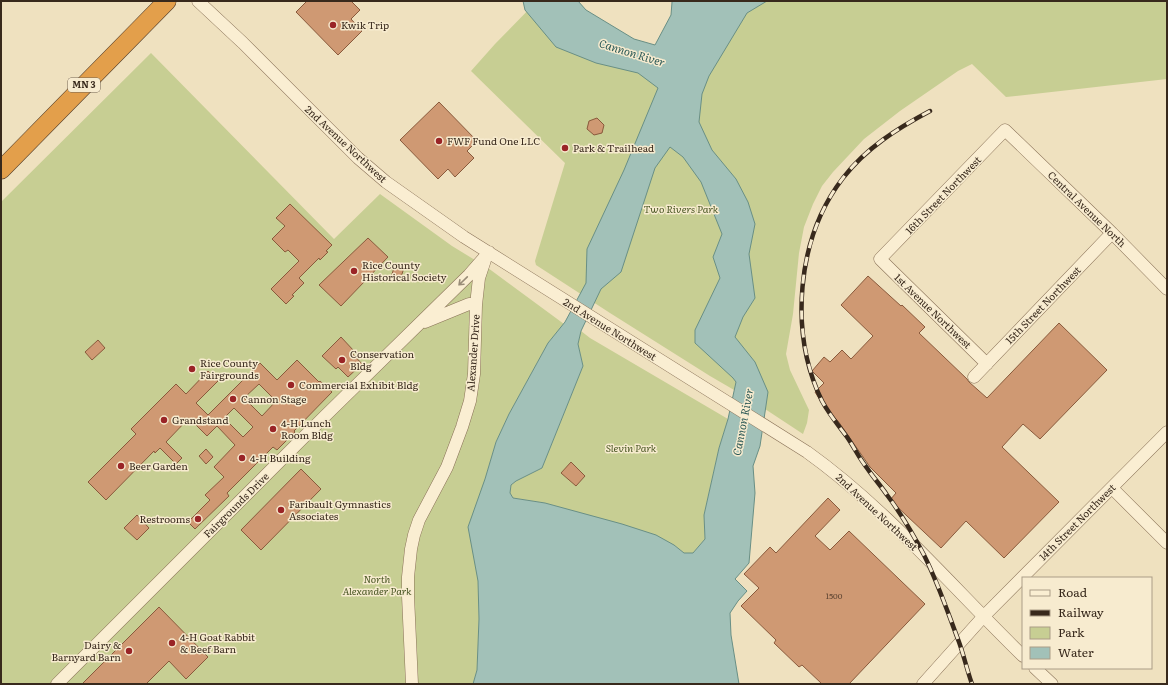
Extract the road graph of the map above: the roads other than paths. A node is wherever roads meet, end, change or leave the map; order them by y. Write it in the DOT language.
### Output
graph roads {
  1 [pos="167,1"];
  2 [pos="198,1"];
  3 [pos="1005,130"];
  4 [pos="1,170"];
  5 [pos="1112,233"];
  6 [pos="489,252"];
  7 [pos="880,259"];
  8 [pos="1167,289"];
  9 [pos="476,305"];
  10 [pos="417,326"];
  11 [pos="987,364"];
  12 [pos="974,376"];
  13 [pos="1167,432"];
  14 [pos="1112,488"];
  15 [pos="1167,543"];
  16 [pos="1023,577"];
  17 [pos="1022,578"];
  18 [pos="983,617"];
  19 [pos="1022,655"];
  20 [pos="1036,669"];
  21 [pos="57,684"];
  22 [pos="412,684"];
  23 [pos="923,684"];
  24 [pos="1052,684"];
  1 -- 4 [label="highway, MN 3"];
  2 -- 6 [label="street, 2nd Avenue Northwest"];
  3 -- 5 [label="street, Central Avenue North"];
  3 -- 7 [label="street, 16th Street Northwest"];
  5 -- 8 [label="street, Central Avenue North"];
  5 -- 11 [label="street, 15th Street Northwest"];
  6 -- 9 [label="street, Alexander Drive"];
  6 -- 10 [label="street, Fairgrounds Drive, one-way"];
  6 -- 18 [label="street, 2nd Avenue Northwest"];
  7 -- 11 [label="street, 1st Avenue Northwest"];
  9 -- 10 [label="street, Fairgrounds Drive"];
  9 -- 22 [label="street, Alexander Drive"];
  10 -- 21 [label="street, Fairgrounds Drive"];
  11 -- 12 [label="street, 15th Street Northwest"];
  13 -- 14 [label="street, 14th Street Northwest"];
  14 -- 15 [label="street"];
  14 -- 16 [label="street, 14th Street Northwest"];
  17 -- 18 [label="street, 14th Street Northwest"];
  18 -- 19 [label="street, 2nd Avenue Northwest"];
  18 -- 23 [label="street, 14th Street Northwest"];
  20 -- 24 [label="street"];
}
